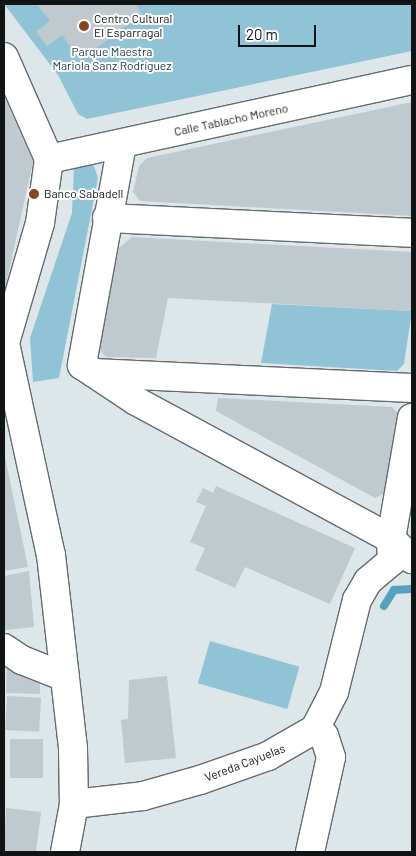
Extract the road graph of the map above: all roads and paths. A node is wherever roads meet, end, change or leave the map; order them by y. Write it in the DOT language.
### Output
graph roads {
  1 [pos="4,58"];
  2 [pos="412,80"];
  3 [pos="122,144"];
  4 [pos="48,159"];
  5 [pos="107,218"];
  6 [pos="412,233"];
  7 [pos="7,317"];
  8 [pos="90,373"];
  9 [pos="412,388"];
  10 [pos="412,418"];
  11 [pos="391,539"];
  12 [pos="412,559"];
  13 [pos="4,650"];
  14 [pos="66,677"];
  15 [pos="315,729"];
  16 [pos="74,804"];
  17 [pos="65,852"];
  18 [pos="310,852"];
  1 -- 4 [label="street"];
  2 -- 3 [label="street, Calle Tablacho Moreno"];
  3 -- 4 [label="street, Calle Tablacho Moreno"];
  3 -- 5 [label="street"];
  4 -- 7 [label="street"];
  5 -- 6 [label="street"];
  5 -- 8 [label="street"];
  7 -- 14 [label="street"];
  8 -- 9 [label="street"];
  8 -- 11 [label="street"];
  10 -- 11 [label="street"];
  11 -- 12 [label="street"];
  11 -- 15 [label="street"];
  13 -- 14 [label="street"];
  14 -- 16 [label="street"];
  15 -- 16 [label="street, Vereda Cayuelas"];
  15 -- 18 [label="street"];
  16 -- 17 [label="street"];
}
